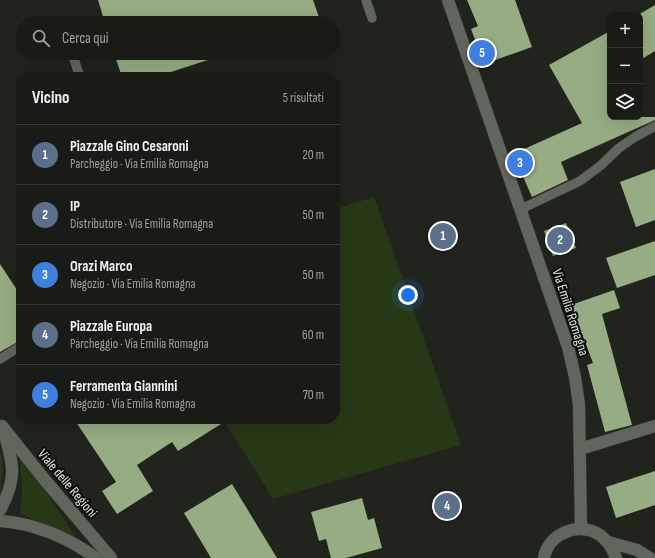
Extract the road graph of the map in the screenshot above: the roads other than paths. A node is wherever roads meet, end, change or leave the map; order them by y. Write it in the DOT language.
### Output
graph roads {
  1 [pos="366,0"];
  2 [pos="448,0"];
  3 [pos="372,18"];
  4 [pos="74,60"];
  5 [pos="78,72"];
  6 [pos="655,126"];
  7 [pos="521,209"];
  8 [pos="16,349"];
  9 [pos="0,359"];
  10 [pos="1,425"];
  11 [pos="655,426"];
  12 [pos="580,449"];
  13 [pos="0,510"];
  14 [pos="0,521"];
  15 [pos="580,529"];
  16 [pos="608,542"];
  17 [pos="96,558"];
  18 [pos="111,558"];
  19 [pos="544,558"];
  20 [pos="616,558"];
  21 [pos="650,558"];
  1 -- 3 [label="lane"];
  2 -- 7 [label="main road, Via Emilia Romagna"];
  4 -- 5 [label="lane"];
  6 -- 7 [label="lane"];
  7 -- 12 [label="main road, Via Emilia Romagna"];
  8 -- 9 [label="lane"];
  10 -- 13 [label="main road, Viale delle Regioni"];
  10 -- 18 [label="main road, Viale delle Regioni"];
  11 -- 12 [label="main road"];
  12 -- 15 [label="main road, Via Emilia Romagna"];
  14 -- 17 [label="main road"];
  15 -- 16 [label="main road"];
  15 -- 19 [label="main road"];
  16 -- 20 [label="main road"];
  16 -- 21 [label="main road"];
}
